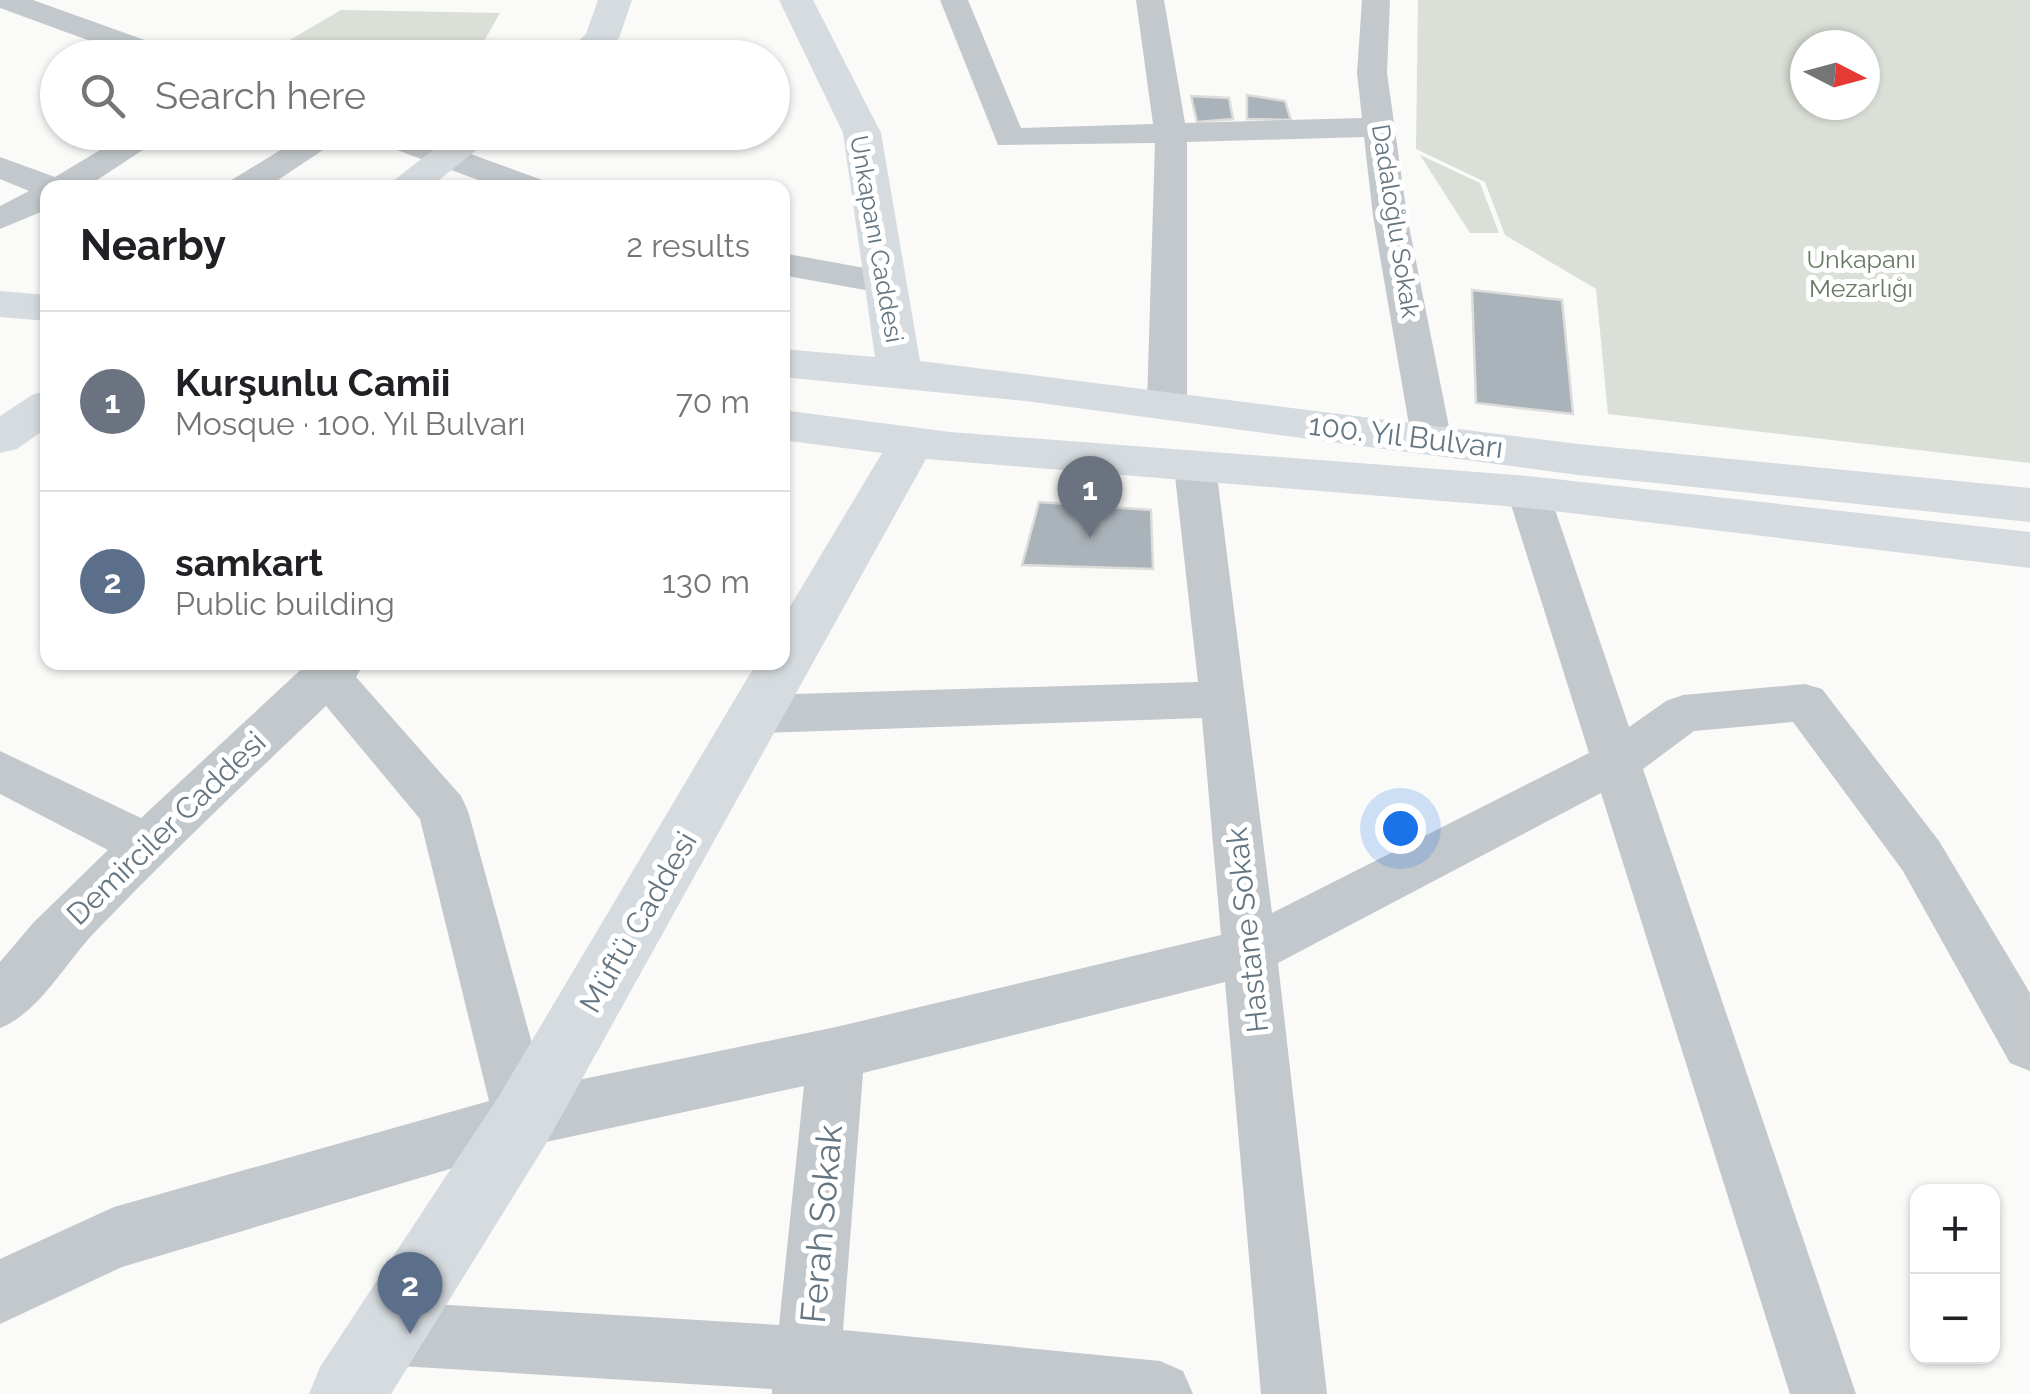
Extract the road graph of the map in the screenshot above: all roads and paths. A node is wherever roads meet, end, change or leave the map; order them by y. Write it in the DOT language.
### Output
graph roads {
  1 [pos="615,0"];
  2 [pos="796,0"];
  3 [pos="954,0"];
  4 [pos="1150,0"];
  5 [pos="1376,0"];
  6 [pos="17,6"];
  7 [pos="115,40"];
  8 [pos="600,40"];
  9 [pos="1381,127"];
  10 [pos="1171,134"];
  11 [pos="124,150"];
  12 [pos="304,150"];
  13 [pos="426,150"];
  14 [pos="458,150"];
  15 [pos="448,158"];
  16 [pos="0,167"];
  17 [pos="73,180"];
  18 [pos="255,180"];
  19 [pos="415,180"];
  20 [pos="510,180"];
  21 [pos="40,183"];
  22 [pos="40,198"];
  23 [pos="0,219"];
  24 [pos="790,265"];
  25 [pos="887,283"];
  26 [pos="0,304"];
  27 [pos="40,307"];
  28 [pos="0,336"];
  29 [pos="40,339"];
  30 [pos="790,364"];
  31 [pos="882,370"];
  32 [pos="972,380"];
  33 [pos="1167,404"];
  34 [pos="40,410"];
  35 [pos="790,426"];
  36 [pos="840,434"];
  37 [pos="0,438"];
  38 [pos="1432,442"];
  39 [pos="932,444"];
  40 [pos="1194,467"];
  41 [pos="1528,492"];
  42 [pos="2030,505"];
  43 [pos="2030,550"];
  44 [pos="790,666"];
  45 [pos="332,670"];
  46 [pos="336,670"];
  47 [pos="787,670"];
  48 [pos="1224,699"];
  49 [pos="759,714"];
  50 [pos="1618,761"];
  51 [pos="0,770"];
  52 [pos="146,845"];
  53 [pos="1248,952"];
  54 [pos="0,1003"];
  55 [pos="2030,1045"];
  56 [pos="836,1053"];
  57 [pos="524,1119"];
  58 [pos="0,1292"];
  59 [pos="384,1333"];
  60 [pos="806,1376"];
  61 [pos="347,1394"];
  62 [pos="1160,1394"];
  63 [pos="1294,1394"];
  64 [pos="1823,1394"];
  1 -- 8 [label="main road"];
  2 -- 25 [label="main road, Unkapanı Caddesi"];
  3 -- 10 [label="street"];
  4 -- 10 [label="street"];
  5 -- 9 [label="street, Dadaloğlu Sokak"];
  6 -- 7 [label="street"];
  9 -- 10 [label="street"];
  9 -- 38 [label="street, Dadaloğlu Sokak"];
  10 -- 33 [label="street"];
  11 -- 17 [label="street"];
  12 -- 18 [label="street"];
  13 -- 15 [label="street"];
  14 -- 15 [label="main road"];
  15 -- 19 [label="main road"];
  15 -- 20 [label="street"];
  16 -- 21 [label="street"];
  22 -- 23 [label="street"];
  24 -- 25 [label="street"];
  25 -- 31 [label="main road, Unkapanı Caddesi"];
  26 -- 27 [label="main road"];
  28 -- 29 [label="main road"];
  30 -- 31 [label="main road, 100. Yıl Bulvarı"];
  31 -- 32 [label="main road, 100. Yıl Bulvarı"];
  31 -- 36 [label="main road"];
  32 -- 33 [label="main road, 100. Yıl Bulvarı"];
  32 -- 39 [label="main road, Müftü Caddesi"];
  33 -- 38 [label="main road, 100. Yıl Bulvarı"];
  34 -- 37 [label="main road"];
  35 -- 36 [label="main road, 100. Yıl Bulvarı"];
  36 -- 39 [label="main road, 100. Yıl Bulvarı"];
  38 -- 42 [label="main road, 100. Yıl Bulvarı"];
  39 -- 40 [label="main road, 100. Yıl Bulvarı"];
  39 -- 44 [label="main road, Müftü Caddesi"];
  40 -- 41 [label="main road, 100. Yıl Bulvarı"];
  40 -- 48 [label="street, Hastane Sokak"];
  41 -- 43 [label="main road, 100. Yıl Bulvarı"];
  41 -- 50 [label="street"];
  45 -- 52 [label="street, Demirciler Caddesi"];
  46 -- 57 [label="street"];
  47 -- 49 [label="main road, Müftü Caddesi"];
  48 -- 49 [label="street"];
  48 -- 53 [label="street, Hastane Sokak"];
  49 -- 57 [label="main road, Müftü Caddesi"];
  50 -- 53 [label="street"];
  50 -- 55 [label="street"];
  50 -- 64 [label="street"];
  51 -- 52 [label="street"];
  52 -- 54 [label="street, Demirciler Caddesi"];
  53 -- 56 [label="street"];
  53 -- 63 [label="street, Hastane Sokak"];
  56 -- 57 [label="street"];
  56 -- 60 [label="street, Ferah Sokak"];
  57 -- 58 [label="street"];
  57 -- 59 [label="main road, Müftü Caddesi"];
  59 -- 60 [label="street"];
  59 -- 61 [label="main road, Müftü Caddesi"];
  60 -- 62 [label="street"];
}
